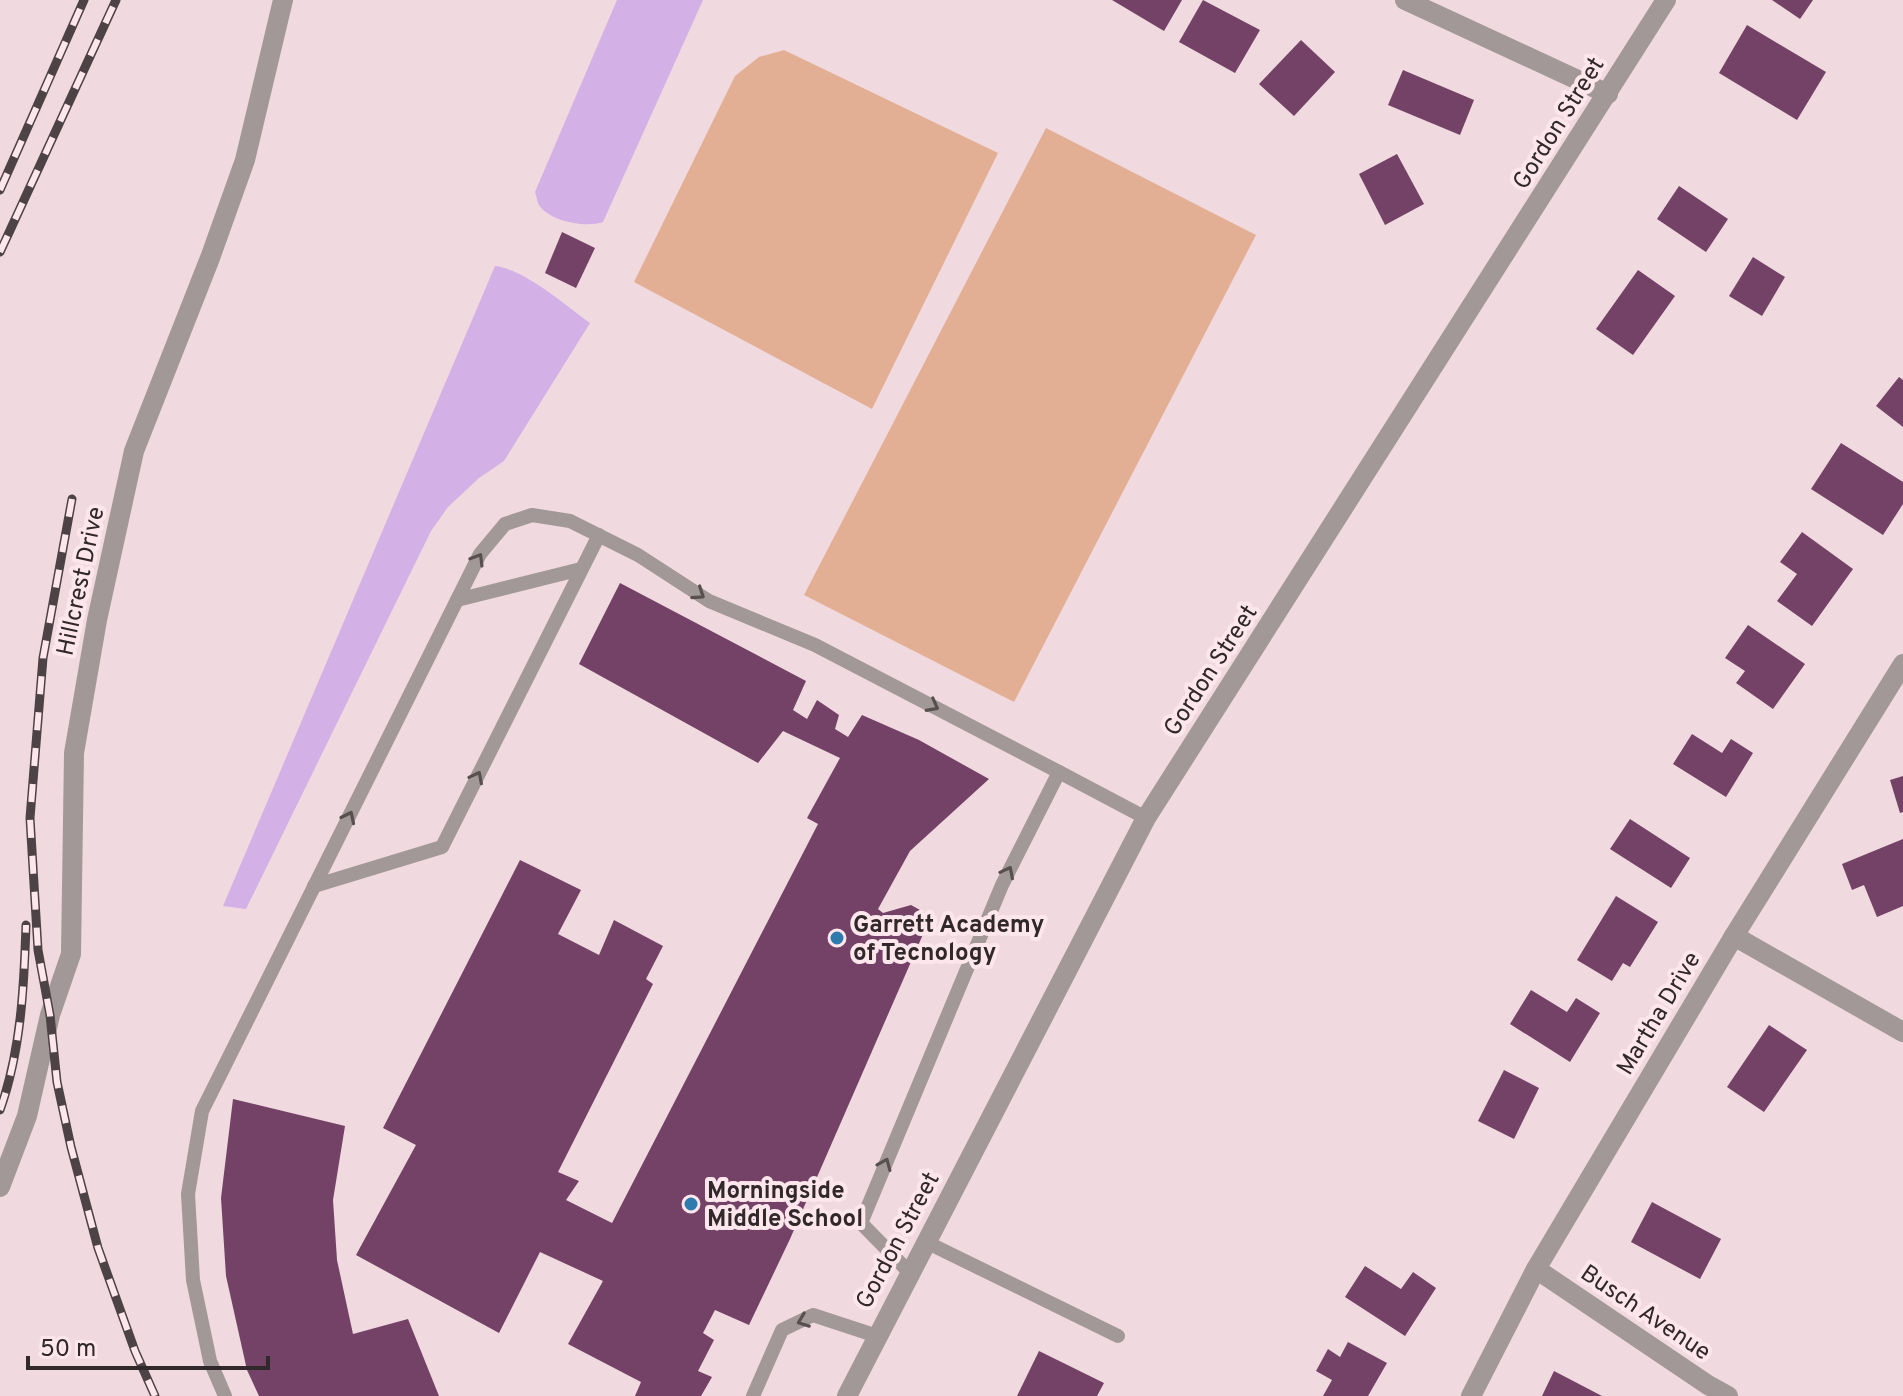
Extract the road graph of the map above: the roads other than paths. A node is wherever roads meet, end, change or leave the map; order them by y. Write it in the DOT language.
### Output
graph roads {
  1 [pos="283,0"];
  2 [pos="1405,0"];
  3 [pos="1666,0"];
  4 [pos="1608,94"];
  5 [pos="599,535"];
  6 [pos="581,569"];
  7 [pos="457,600"];
  8 [pos="1903,664"];
  9 [pos="1059,772"];
  10 [pos="1146,818"];
  11 [pos="314,886"];
  12 [pos="1734,936"];
  13 [pos="1903,1032"];
  14 [pos="0,1187"];
  15 [pos="926,1242"];
  16 [pos="1536,1269"];
  17 [pos="910,1273"];
  18 [pos="877,1336"];
  19 [pos="1118,1336"];
  20 [pos="225,1396"];
  21 [pos="753,1396"];
  22 [pos="847,1396"];
  23 [pos="1471,1396"];
  24 [pos="1728,1396"];
  1 -- 14 [label="street, Hillcrest Drive"];
  2 -- 4 [label="street"];
  3 -- 4 [label="street, Gordon Street"];
  4 -- 10 [label="street, Gordon Street"];
  5 -- 6 [label="lane"];
  7 -- 5 [label="lane, one-way"];
  5 -- 9 [label="lane, one-way"];
  6 -- 7 [label="lane"];
  11 -- 6 [label="lane, one-way"];
  11 -- 7 [label="lane, one-way"];
  8 -- 12 [label="street, Martha Drive"];
  9 -- 10 [label="lane"];
  17 -- 9 [label="lane, one-way"];
  10 -- 15 [label="street, Gordon Street"];
  11 -- 20 [label="lane"];
  12 -- 13 [label="street"];
  12 -- 16 [label="street, Martha Drive"];
  15 -- 17 [label="street, Gordon Street"];
  15 -- 19 [label="lane"];
  16 -- 23 [label="street, Martha Drive"];
  16 -- 24 [label="street, Busch Avenue"];
  17 -- 18 [label="street, Gordon Street"];
  18 -- 21 [label="lane, one-way"];
  18 -- 22 [label="street, Gordon Street"];
}
